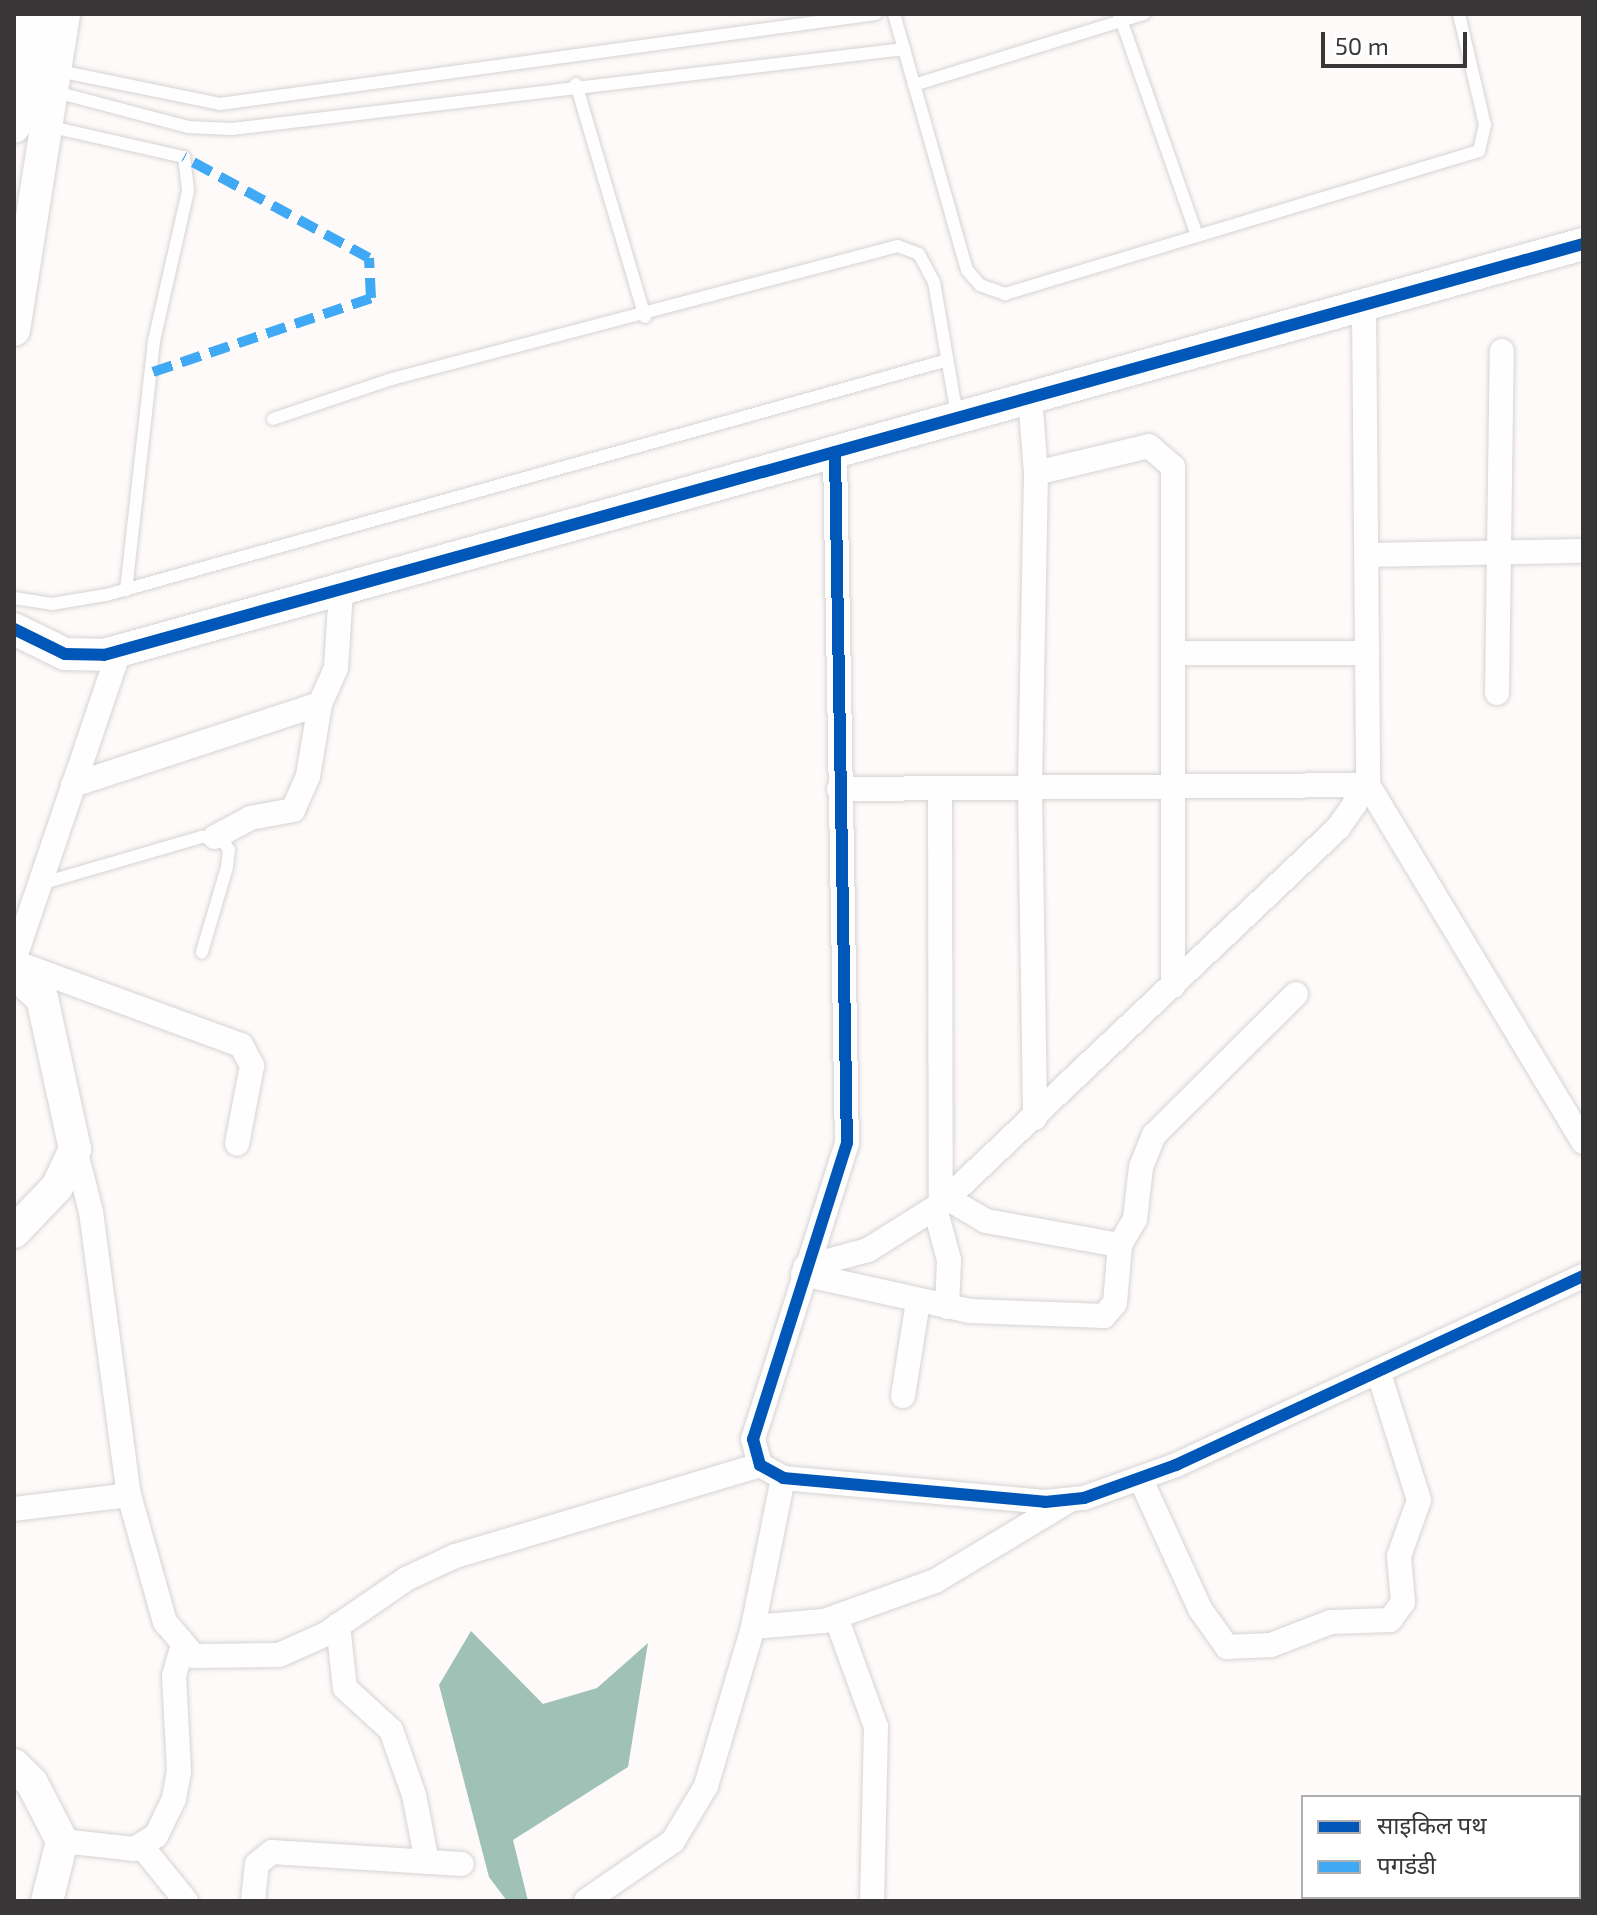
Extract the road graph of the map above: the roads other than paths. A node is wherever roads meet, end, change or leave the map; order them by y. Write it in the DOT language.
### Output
graph roads {
  1 [pos="32,14"];
  2 [pos="64,14"];
  3 [pos="876,14"];
  4 [pos="894,14"];
  5 [pos="1144,14"];
  6 [pos="1459,14"];
  7 [pos="1120,17"];
  8 [pos="904,49"];
  9 [pos="22,75"];
  10 [pos="55,81"];
  11 [pos="576,84"];
  12 [pos="914,85"];
  13 [pos="47,126"];
  14 [pos="14,127"];
  15 [pos="1197,236"];
  16 [pos="1583,244"];
  17 [pos="1364,305"];
  18 [pos="645,317"];
  19 [pos="14,330"];
  20 [pos="1502,351"];
  21 [pos="944,361"];
  22 [pos="1030,398"];
  23 [pos="958,418"];
  24 [pos="273,419"];
  25 [pos="835,452"];
  26 [pos="1036,473"];
  27 [pos="1583,551"];
  28 [pos="1496,552"];
  29 [pos="1367,555"];
  30 [pos="126,590"];
  31 [pos="341,590"];
  32 [pos="14,598"];
  33 [pos="14,629"];
  34 [pos="119,652"];
  35 [pos="1173,653"];
  36 [pos="1367,653"];
  37 [pos="1497,693"];
  38 [pos="320,704"];
  39 [pos="73,785"];
  40 [pos="1363,785"];
  41 [pos="839,789"];
  42 [pos="1169,790"];
  43 [pos="940,791"];
  44 [pos="1030,792"];
  45 [pos="215,837"];
  46 [pos="40,884"];
  47 [pos="202,952"];
  48 [pos="14,961"];
  49 [pos="14,973"];
  50 [pos="1173,986"];
  51 [pos="1296,994"];
  52 [pos="1035,1118"];
  53 [pos="1583,1142"];
  54 [pos="237,1144"];
  55 [pos="75,1149"];
  56 [pos="941,1203"];
  57 [pos="14,1232"];
  58 [pos="1120,1245"];
  59 [pos="804,1271"];
  60 [pos="1583,1276"];
  61 [pos="918,1301"];
  62 [pos="947,1307"];
  63 [pos="1378,1371"];
  64 [pos="903,1396"];
  65 [pos="760,1465"];
  66 [pos="783,1478"];
  67 [pos="1141,1480"];
  68 [pos="129,1495"];
  69 [pos="1070,1500"];
  70 [pos="14,1509"];
  71 [pos="836,1617"];
  72 [pos="338,1625"];
  73 [pos="753,1627"];
  74 [pos="182,1648"];
  75 [pos="14,1765"];
  76 [pos="62,1841"];
  77 [pos="143,1848"];
  78 [pos="427,1862"];
  79 [pos="462,1864"];
  80 [pos="595,1898"];
  81 [pos="47,1901"];
  82 [pos="186,1901"];
  83 [pos="253,1901"];
  84 [pos="872,1901"];
  1 -- 9 [label="street"];
  2 -- 10 [label="street"];
  3 -- 10 [label="lane"];
  4 -- 8 [label="lane"];
  5 -- 7 [label="lane"];
  6 -- 15 [label="lane"];
  7 -- 12 [label="lane"];
  7 -- 15 [label="lane"];
  8 -- 11 [label="lane"];
  8 -- 12 [label="lane"];
  9 -- 10 [label="lane"];
  9 -- 10 [label="lane"];
  9 -- 14 [label="street"];
  10 -- 11 [label="lane"];
  10 -- 13 [label="street"];
  11 -- 18 [label="lane"];
  12 -- 15 [label="lane"];
  13 -- 19 [label="street"];
  13 -- 30 [label="lane"];
  16 -- 17 [label="street"];
  17 -- 22 [label="street"];
  17 -- 29 [label="street"];
  18 -- 21 [label="lane"];
  18 -- 24 [label="lane"];
  20 -- 28 [label="street"];
  21 -- 23 [label="lane"];
  21 -- 30 [label="lane"];
  22 -- 23 [label="street"];
  22 -- 26 [label="street"];
  23 -- 25 [label="street"];
  25 -- 31 [label="street"];
  25 -- 41 [label="street"];
  26 -- 35 [label="street"];
  26 -- 44 [label="street"];
  27 -- 28 [label="street"];
  28 -- 29 [label="street"];
  28 -- 37 [label="street"];
  29 -- 36 [label="street"];
  30 -- 32 [label="lane"];
  31 -- 34 [label="street"];
  31 -- 38 [label="street"];
  33 -- 34 [label="street"];
  34 -- 39 [label="street"];
  35 -- 36 [label="street"];
  35 -- 42 [label="street"];
  36 -- 40 [label="street"];
  38 -- 39 [label="street"];
  38 -- 45 [label="street"];
  39 -- 46 [label="street"];
  40 -- 42 [label="street"];
  40 -- 50 [label="street"];
  40 -- 53 [label="street"];
  41 -- 43 [label="street"];
  41 -- 59 [label="street"];
  42 -- 44 [label="street"];
  42 -- 50 [label="street"];
  43 -- 44 [label="street"];
  43 -- 56 [label="street"];
  44 -- 52 [label="street"];
  45 -- 46 [label="lane"];
  45 -- 47 [label="lane"];
  46 -- 48 [label="street"];
  48 -- 54 [label="street"];
  49 -- 55 [label="street"];
  50 -- 52 [label="street"];
  51 -- 58 [label="street"];
  52 -- 56 [label="street"];
  55 -- 57 [label="street"];
  55 -- 68 [label="street"];
  56 -- 58 [label="street"];
  56 -- 59 [label="street"];
  56 -- 62 [label="street"];
  58 -- 62 [label="street"];
  59 -- 61 [label="street"];
  59 -- 65 [label="street"];
  60 -- 63 [label="street"];
  61 -- 62 [label="street"];
  61 -- 64 [label="street"];
  63 -- 67 [label="street"];
  63 -- 67 [label="street"];
  65 -- 66 [label="street"];
  65 -- 72 [label="street"];
  66 -- 69 [label="street"];
  66 -- 73 [label="street"];
  67 -- 69 [label="street"];
  68 -- 70 [label="street"];
  68 -- 74 [label="street"];
  69 -- 71 [label="street"];
  71 -- 73 [label="street"];
  71 -- 84 [label="street"];
  72 -- 74 [label="street"];
  72 -- 78 [label="street"];
  73 -- 80 [label="street"];
  74 -- 77 [label="street"];
  75 -- 76 [label="street"];
  76 -- 77 [label="street"];
  76 -- 81 [label="street"];
  77 -- 82 [label="street"];
  78 -- 79 [label="street"];
  78 -- 83 [label="street"];
}
